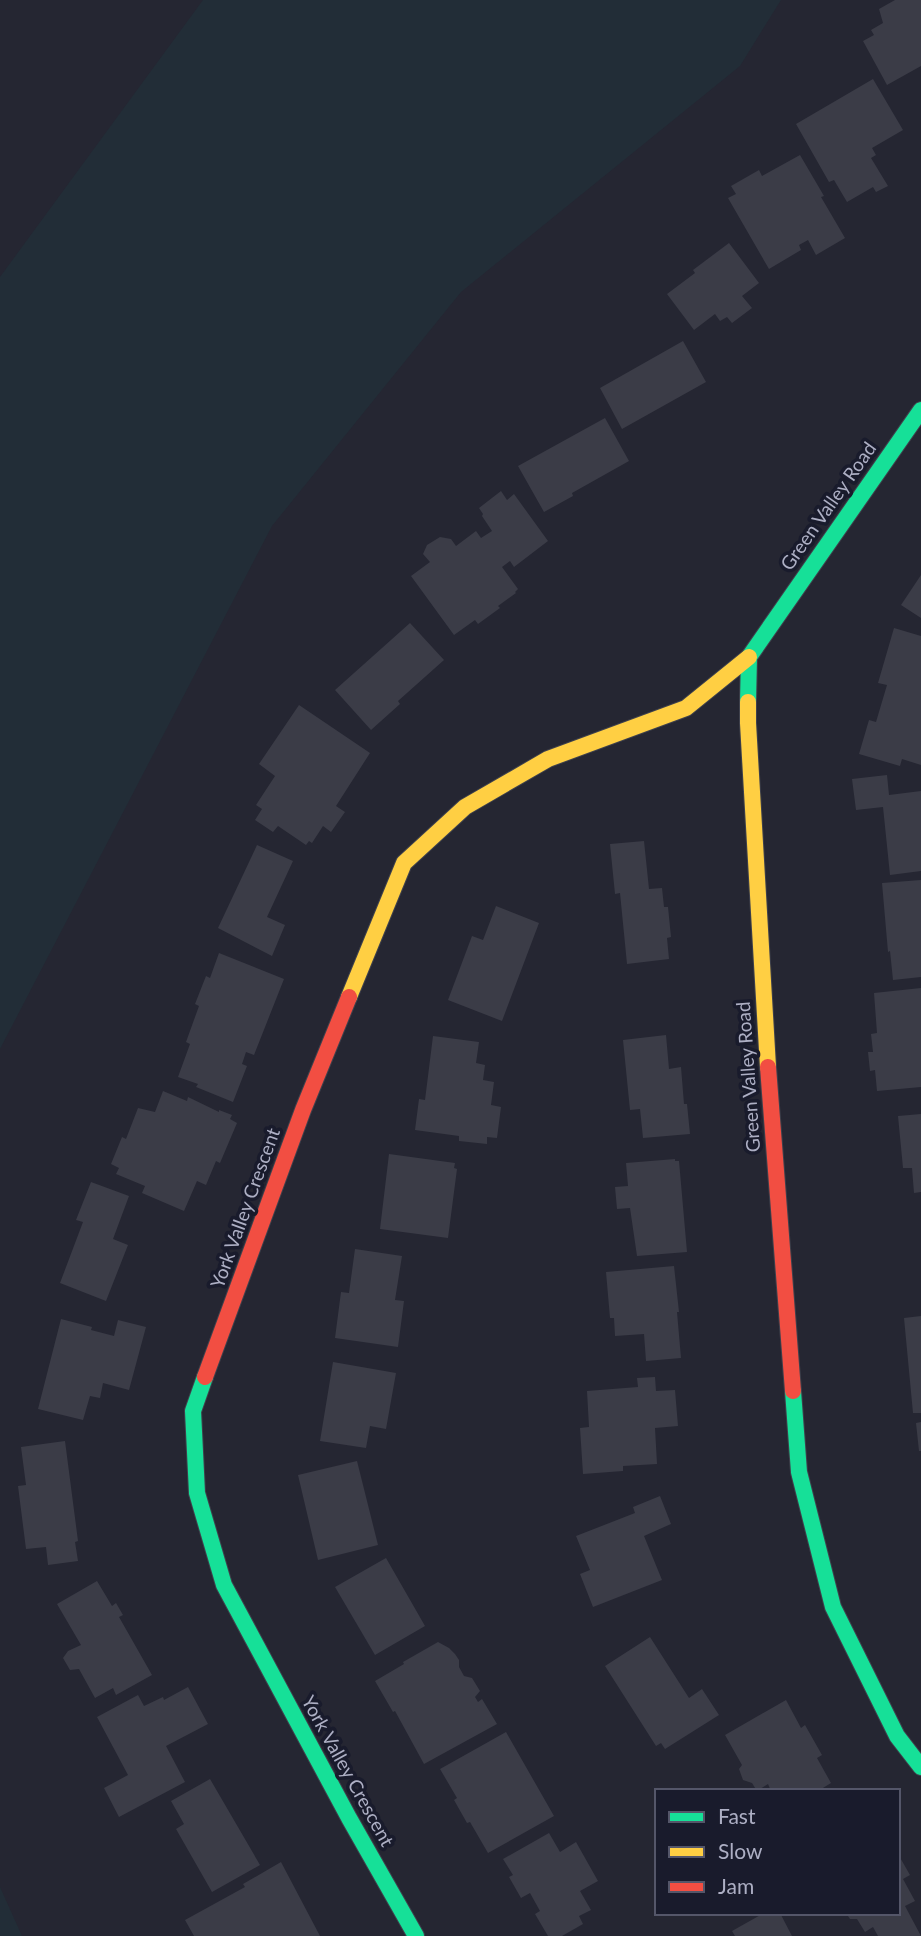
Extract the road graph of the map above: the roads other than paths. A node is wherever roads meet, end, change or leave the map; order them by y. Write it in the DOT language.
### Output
graph roads {
  1 [pos="921,410"];
  2 [pos="749,657"];
  3 [pos="921,1768"];
  4 [pos="416,1936"];
  1 -- 2 [label="street, Green Valley Road"];
  2 -- 3 [label="street, Green Valley Road"];
  2 -- 4 [label="street, York Valley Crescent"];
}
